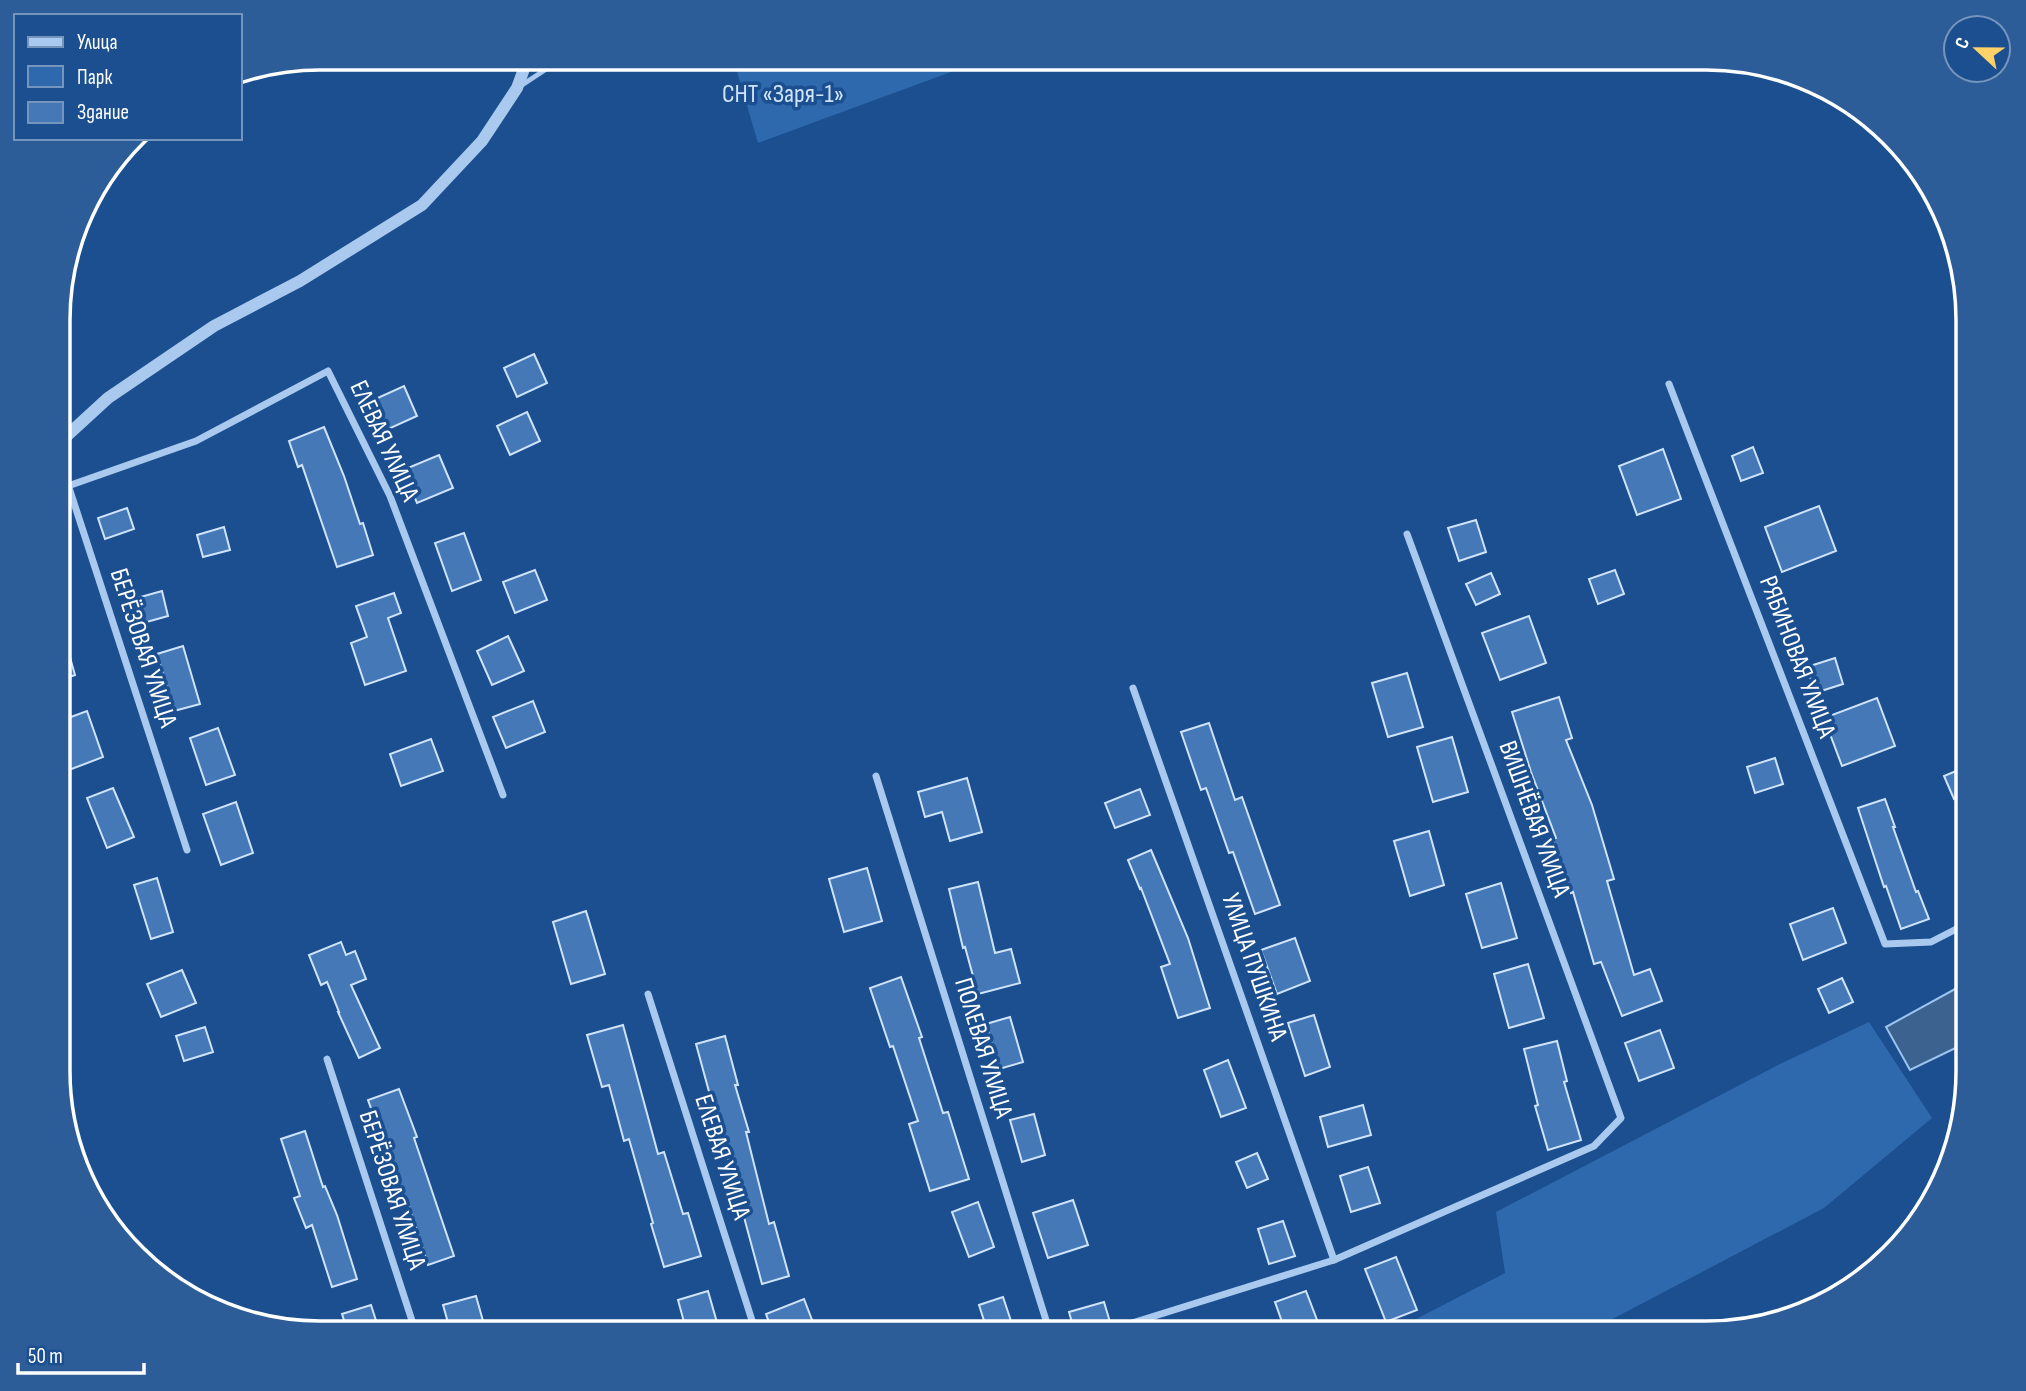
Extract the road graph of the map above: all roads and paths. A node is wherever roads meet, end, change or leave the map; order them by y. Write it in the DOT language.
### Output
graph roads {
  1 [pos="524,70"];
  2 [pos="545,70"];
  3 [pos="517,88"];
  4 [pos="1669,384"];
  5 [pos="70,433"];
  6 [pos="70,485"];
  7 [pos="70,493"];
  8 [pos="1407,534"];
  9 [pos="1133,688"];
  10 [pos="876,776"];
  11 [pos="503,795"];
  12 [pos="187,850"];
  13 [pos="1956,929"];
  14 [pos="648,994"];
  15 [pos="327,1059"];
  16 [pos="1335,1261"];
  17 [pos="412,1321"];
  18 [pos="752,1321"];
  19 [pos="1046,1321"];
  20 [pos="1139,1321"];
  1 -- 3 [label="street"];
  2 -- 3 [label="lane"];
  3 -- 5 [label="street"];
  4 -- 13 [label="street, РЯБИНОВАЯ УЛИЦА"];
  6 -- 11 [label="street, ЕЛЕВАЯ УЛИЦА"];
  7 -- 12 [label="street, БЕРЁЗОВАЯ УЛИЦА"];
  8 -- 16 [label="street, ВИШНЁВАЯ УЛИЦА"];
  9 -- 16 [label="street, УЛИЦА ПУШКИНА"];
  10 -- 19 [label="street, ПОЛЕВАЯ УЛИЦА"];
  14 -- 18 [label="street, ЕЛЕВАЯ УЛИЦА"];
  15 -- 17 [label="street, БЕРЁЗОВАЯ УЛИЦА"];
  16 -- 20 [label="street"];
}
